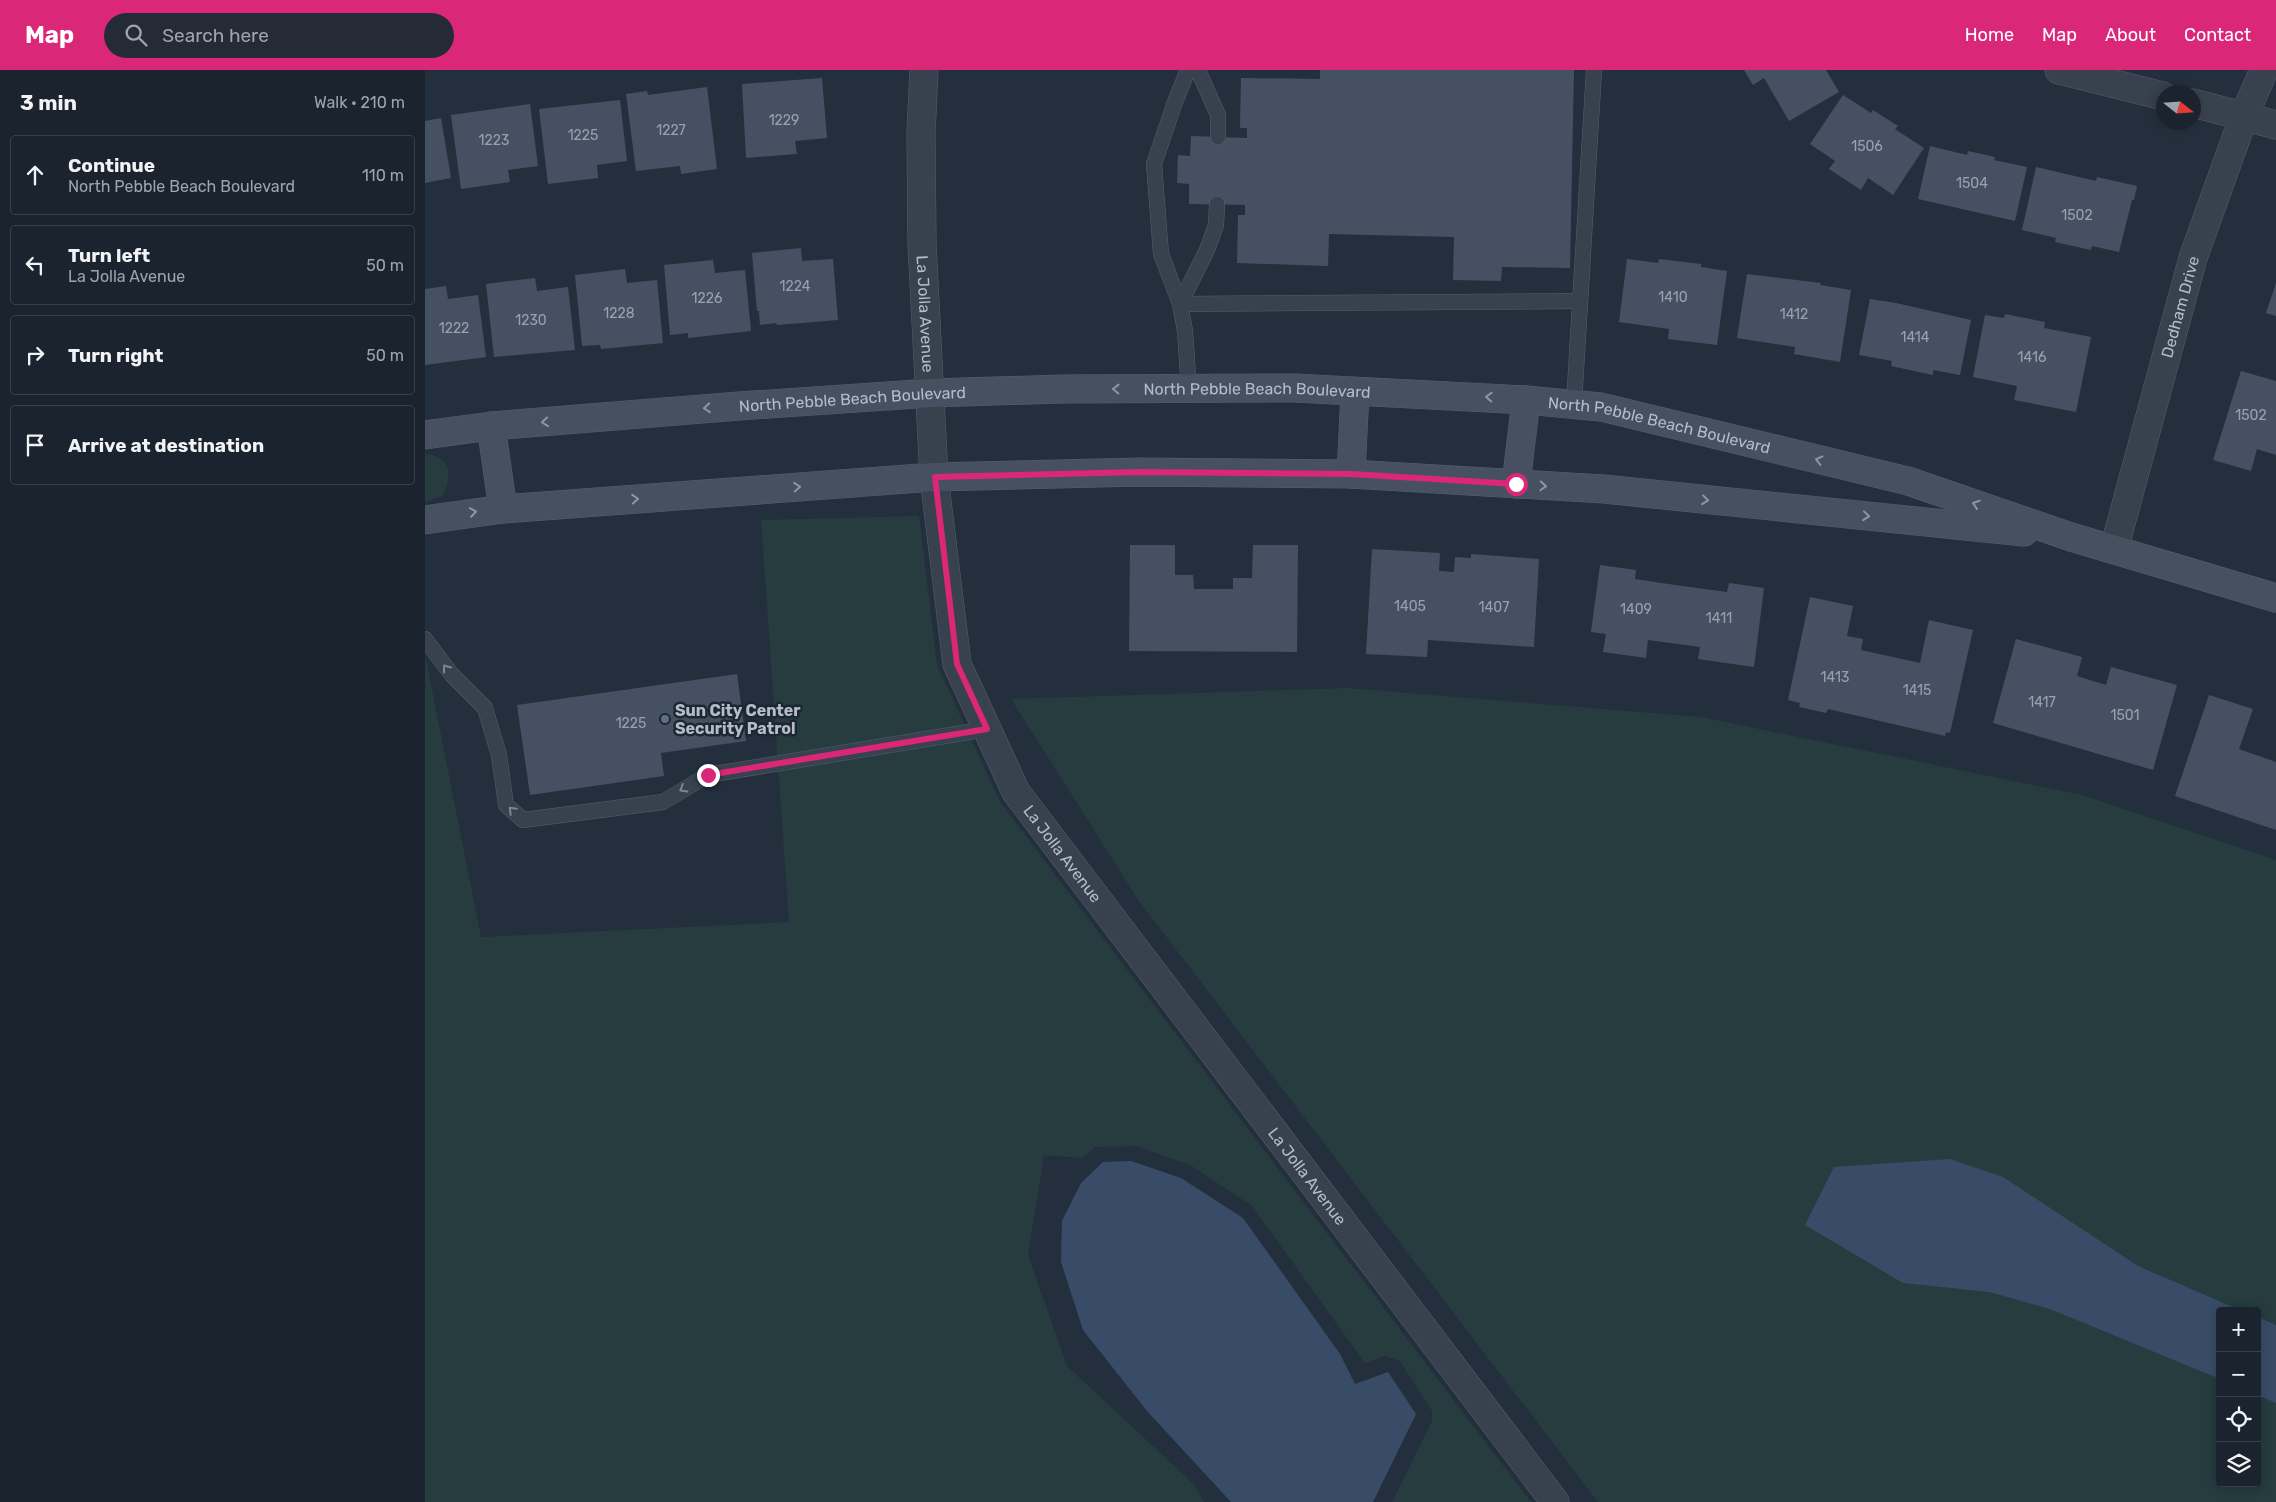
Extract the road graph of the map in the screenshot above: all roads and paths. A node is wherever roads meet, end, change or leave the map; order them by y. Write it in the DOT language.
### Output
graph roads {
  1 [pos="924,70"];
  2 [pos="1188,70"];
  3 [pos="1198,70"];
  4 [pos="1594,70"];
  5 [pos="2059,70"];
  6 [pos="2265,70"];
  7 [pos="2156,94"];
  8 [pos="2201,105"];
  9 [pos="2244,116"];
  10 [pos="2276,125"];
  11 [pos="1218,137"];
  12 [pos="1217,204"];
  13 [pos="1580,301"];
  14 [pos="1179,304"];
  15 [pos="1189,390"];
  16 [pos="1355,392"];
  17 [pos="931,393"];
  18 [pos="1526,400"];
  19 [pos="1574,404"];
  20 [pos="491,426"];
  21 [pos="425,435"];
  22 [pos="1351,474"];
  23 [pos="935,477"];
  24 [pos="1516,484"];
  25 [pos="503,509"];
  26 [pos="425,520"];
  27 [pos="2071,537"];
  28 [pos="2114,549"];
  29 [pos="2276,598"];
  30 [pos="425,639"];
  31 [pos="987,729"];
  32 [pos="1555,1502"];
  1 -- 17 [label="street, La Jolla Avenue"];
  2 -- 14 [label="lane"];
  3 -- 11 [label="lane"];
  4 -- 13 [label="lane"];
  5 -- 7 [label="street"];
  6 -- 9 [label="street, Dedham Drive"];
  8 -- 9 [label="street"];
  9 -- 10 [label="street"];
  9 -- 28 [label="street, Dedham Drive"];
  12 -- 14 [label="lane"];
  13 -- 14 [label="lane"];
  13 -- 19 [label="lane"];
  14 -- 15 [label="lane"];
  15 -- 16 [label="street, North Pebble Beach Boulevard"];
  15 -- 17 [label="street, North Pebble Beach Boulevard, one-way"];
  18 -- 16 [label="street, North Pebble Beach Boulevard, one-way"];
  16 -- 22 [label="street"];
  17 -- 20 [label="street, North Pebble Beach Boulevard, one-way"];
  17 -- 23 [label="street, La Jolla Avenue"];
  18 -- 19 [label="street, North Pebble Beach Boulevard"];
  18 -- 24 [label="street"];
  27 -- 19 [label="street, North Pebble Beach Boulevard, one-way"];
  20 -- 21 [label="street, North Pebble Beach Boulevard"];
  20 -- 25 [label="street"];
  22 -- 23 [label="street, North Pebble Beach Boulevard"];
  22 -- 24 [label="street, North Pebble Beach Boulevard"];
  25 -- 23 [label="street, North Pebble Beach Boulevard, one-way"];
  23 -- 31 [label="street, La Jolla Avenue"];
  24 -- 27 [label="street, North Pebble Beach Boulevard, one-way"];
  26 -- 25 [label="street, North Pebble Beach Boulevard, one-way"];
  27 -- 28 [label="street, North Pebble Beach Boulevard"];
  28 -- 29 [label="street, North Pebble Beach Boulevard"];
  31 -- 30 [label="lane, one-way"];
  31 -- 32 [label="street, La Jolla Avenue"];
}
